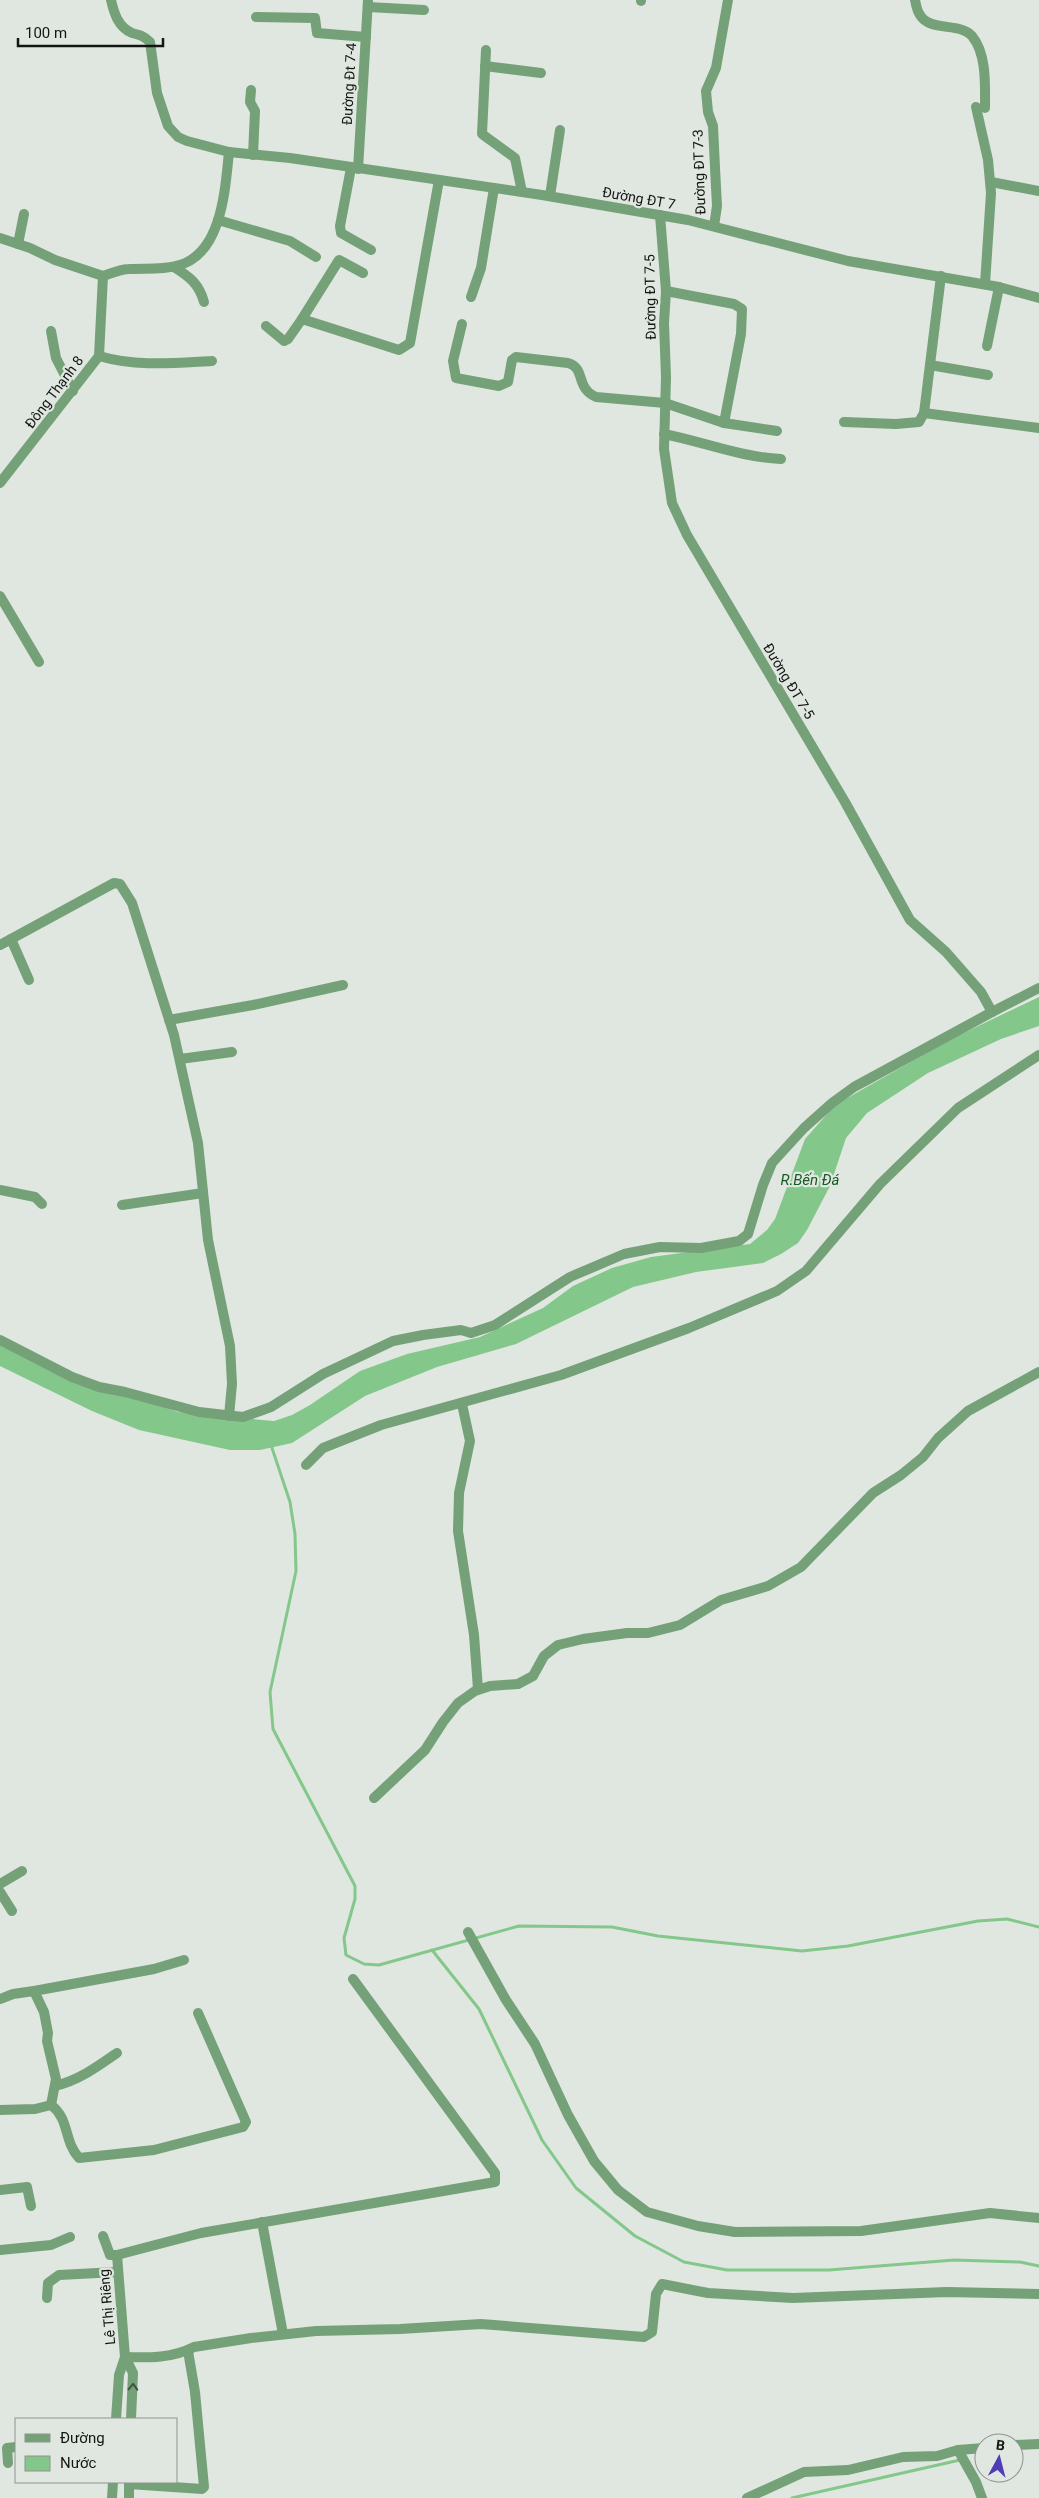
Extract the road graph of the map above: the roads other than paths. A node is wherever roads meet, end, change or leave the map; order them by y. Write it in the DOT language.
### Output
graph roads {
  1 [pos="111,0"];
  2 [pos="728,0"];
  3 [pos="915,0"];
  4 [pos="368,4"];
  5 [pos="424,10"];
  6 [pos="256,17"];
  7 [pos="366,37"];
  8 [pos="486,50"];
  9 [pos="485,66"];
  10 [pos="541,73"];
  11 [pos="251,90"];
  12 [pos="560,130"];
  13 [pos="229,152"];
  14 [pos="253,154"];
  15 [pos="354,169"];
  16 [pos="439,180"];
  17 [pos="991,182"];
  18 [pos="494,188"];
  19 [pos="1039,191"];
  20 [pos="522,192"];
  21 [pos="550,196"];
  22 [pos="24,214"];
  23 [pos="660,215"];
  24 [pos="218,220"];
  25 [pos="714,226"];
  26 [pos="0,238"];
  27 [pos="18,244"];
  28 [pos="371,250"];
  29 [pos="316,258"];
  30 [pos="174,267"];
  31 [pos="363,272"];
  32 [pos="103,276"];
  33 [pos="941,276"];
  34 [pos="985,284"];
  35 [pos="999,287"];
  36 [pos="666,291"];
  37 [pos="471,297"];
  38 [pos="1039,298"];
  39 [pos="204,302"];
  40 [pos="302,318"];
  41 [pos="462,324"];
  42 [pos="266,326"];
  43 [pos="51,331"];
  44 [pos="987,346"];
  45 [pos="99,356"];
  46 [pos="212,361"];
  47 [pos="930,365"];
  48 [pos="988,375"];
  49 [pos="73,390"];
  50 [pos="665,403"];
  51 [pos="924,413"];
  52 [pos="844,422"];
  53 [pos="724,423"];
  54 [pos="1039,428"];
  55 [pos="777,431"];
  56 [pos="664,434"];
  57 [pos="781,459"];
  58 [pos="0,482"];
  59 [pos="0,596"];
  60 [pos="40,662"];
  61 [pos="12,940"];
  62 [pos="0,945"];
  63 [pos="29,980"];
  64 [pos="343,985"];
  65 [pos="1039,988"];
  66 [pos="992,1012"];
  67 [pos="169,1020"];
  68 [pos="232,1052"];
  69 [pos="1039,1056"];
  70 [pos="180,1060"];
  71 [pos="0,1190"];
  72 [pos="203,1193"];
  73 [pos="42,1204"];
  74 [pos="122,1205"];
  75 [pos="0,1340"];
  76 [pos="1039,1372"];
  77 [pos="462,1404"];
  78 [pos="229,1416"];
  79 [pos="306,1465"];
  80 [pos="478,1690"];
  81 [pos="374,1798"];
  82 [pos="22,1871"];
  83 [pos="0,1873"];
  84 [pos="0,1877"];
  85 [pos="0,1884"];
  86 [pos="0,1892"];
  87 [pos="12,1911"];
  88 [pos="468,1932"];
  89 [pos="184,1960"];
  90 [pos="353,1979"];
  91 [pos="34,1991"];
  92 [pos="0,1999"];
  93 [pos="198,2013"];
  94 [pos="117,2052"];
  95 [pos="55,2086"];
  96 [pos="52,2104"];
  97 [pos="0,2110"];
  98 [pos="0,2190"];
  99 [pos="31,2206"];
  100 [pos="1039,2218"];
  101 [pos="262,2222"];
  102 [pos="103,2236"];
  103 [pos="70,2237"];
  104 [pos="0,2250"];
  105 [pos="117,2255"];
  106 [pos="118,2272"];
  107 [pos="1039,2294"];
  108 [pos="46,2298"];
  109 [pos="283,2334"];
  110 [pos="188,2351"];
  111 [pos="125,2357"];
  112 [pos="116,2418"];
  113 [pos="131,2418"];
  114 [pos="1039,2444"];
  115 [pos="1024,2445"];
  116 [pos="15,2447"];
  117 [pos="974,2449"];
  118 [pos="958,2450"];
  119 [pos="8,2463"];
  120 [pos="113,2483"];
  121 [pos="129,2483"];
  122 [pos="112,2498"];
  123 [pos="129,2498"];
  124 [pos="747,2498"];
  125 [pos="982,2498"];
  1 -- 13 [label="street, Đường ĐT 7"];
  2 -- 25 [label="street, Đường ĐT 7-3"];
  3 -- 17 [label="street"];
  4 -- 5 [label="street"];
  4 -- 7 [label="street, Đường Đt 7-4"];
  6 -- 7 [label="street"];
  7 -- 15 [label="street, Đường Đt 7-4"];
  8 -- 9 [label="street"];
  9 -- 10 [label="street"];
  9 -- 20 [label="street"];
  11 -- 14 [label="street"];
  12 -- 21 [label="street"];
  13 -- 14 [label="street, Đường ĐT 7"];
  13 -- 24 [label="street"];
  14 -- 15 [label="street, Đường ĐT 7"];
  15 -- 16 [label="street, Đường ĐT 7"];
  15 -- 28 [label="street, Đường Đt 7-4"];
  16 -- 18 [label="street, Đường ĐT 7"];
  16 -- 40 [label="street"];
  17 -- 19 [label="street"];
  17 -- 34 [label="street"];
  18 -- 20 [label="street, Đường ĐT 7"];
  18 -- 37 [label="street"];
  20 -- 21 [label="street, Đường ĐT 7"];
  21 -- 23 [label="street, Đường ĐT 7"];
  22 -- 27 [label="street"];
  23 -- 25 [label="street, Đường ĐT 7"];
  23 -- 36 [label="street, Đường ĐT 7-5"];
  24 -- 29 [label="street"];
  24 -- 30 [label="street"];
  25 -- 33 [label="street, Đường ĐT 7"];
  26 -- 27 [label="street"];
  27 -- 32 [label="street"];
  30 -- 32 [label="street"];
  30 -- 39 [label="street"];
  31 -- 40 [label="street"];
  32 -- 45 [label="street, Đông Thạnh 8"];
  33 -- 34 [label="street, Đường ĐT 7"];
  33 -- 47 [label="street"];
  34 -- 35 [label="street, Đường ĐT 7"];
  35 -- 38 [label="street, Đường ĐT 7"];
  35 -- 44 [label="street"];
  36 -- 50 [label="street, Đường ĐT 7-5"];
  36 -- 53 [label="street"];
  40 -- 42 [label="street"];
  41 -- 50 [label="street"];
  43 -- 49 [label="street"];
  45 -- 46 [label="street"];
  45 -- 49 [label="street, Đông Thạnh 8"];
  47 -- 48 [label="street"];
  47 -- 51 [label="street"];
  49 -- 58 [label="street, Đông Thạnh 8"];
  50 -- 53 [label="street"];
  50 -- 56 [label="street, Đường ĐT 7-5"];
  51 -- 52 [label="street"];
  51 -- 54 [label="street"];
  53 -- 55 [label="street"];
  56 -- 57 [label="street"];
  56 -- 66 [label="street, Đường ĐT 7-5"];
  59 -- 60 [label="street"];
  61 -- 62 [label="street"];
  61 -- 63 [label="street"];
  61 -- 67 [label="street"];
  64 -- 67 [label="street"];
  65 -- 66 [label="street"];
  66 -- 78 [label="street"];
  67 -- 70 [label="street"];
  68 -- 70 [label="street"];
  69 -- 77 [label="street"];
  70 -- 72 [label="street"];
  71 -- 73 [label="street"];
  72 -- 74 [label="street"];
  72 -- 78 [label="street"];
  75 -- 78 [label="street"];
  76 -- 80 [label="street"];
  77 -- 79 [label="street"];
  77 -- 80 [label="street"];
  80 -- 81 [label="street"];
  82 -- 85 [label="street"];
  83 -- 84 [label="street"];
  86 -- 87 [label="street"];
  88 -- 100 [label="street"];
  89 -- 91 [label="street"];
  90 -- 101 [label="street"];
  91 -- 92 [label="street"];
  91 -- 95 [label="street"];
  93 -- 96 [label="street"];
  94 -- 95 [label="street"];
  95 -- 96 [label="street"];
  96 -- 97 [label="street"];
  98 -- 99 [label="street"];
  101 -- 105 [label="street"];
  101 -- 109 [label="street"];
  102 -- 105 [label="street"];
  103 -- 104 [label="street"];
  105 -- 106 [label="street, Lê Thị Riêng"];
  106 -- 108 [label="street"];
  106 -- 111 [label="street, Lê Thị Riêng"];
  107 -- 109 [label="street"];
  109 -- 110 [label="street"];
  110 -- 111 [label="street"];
  110 -- 121 [label="street"];
  111 -- 112 [label="street, Lê Thị Riêng"];
  113 -- 111 [label="street, Lê Thị Riêng, one-way"];
  114 -- 115 [label="street"];
  116 -- 119 [label="street"];
  117 -- 118 [label="street"];
  118 -- 124 [label="street"];
  118 -- 125 [label="street"];
  120 -- 122 [label="street"];
  121 -- 123 [label="street"];
}
